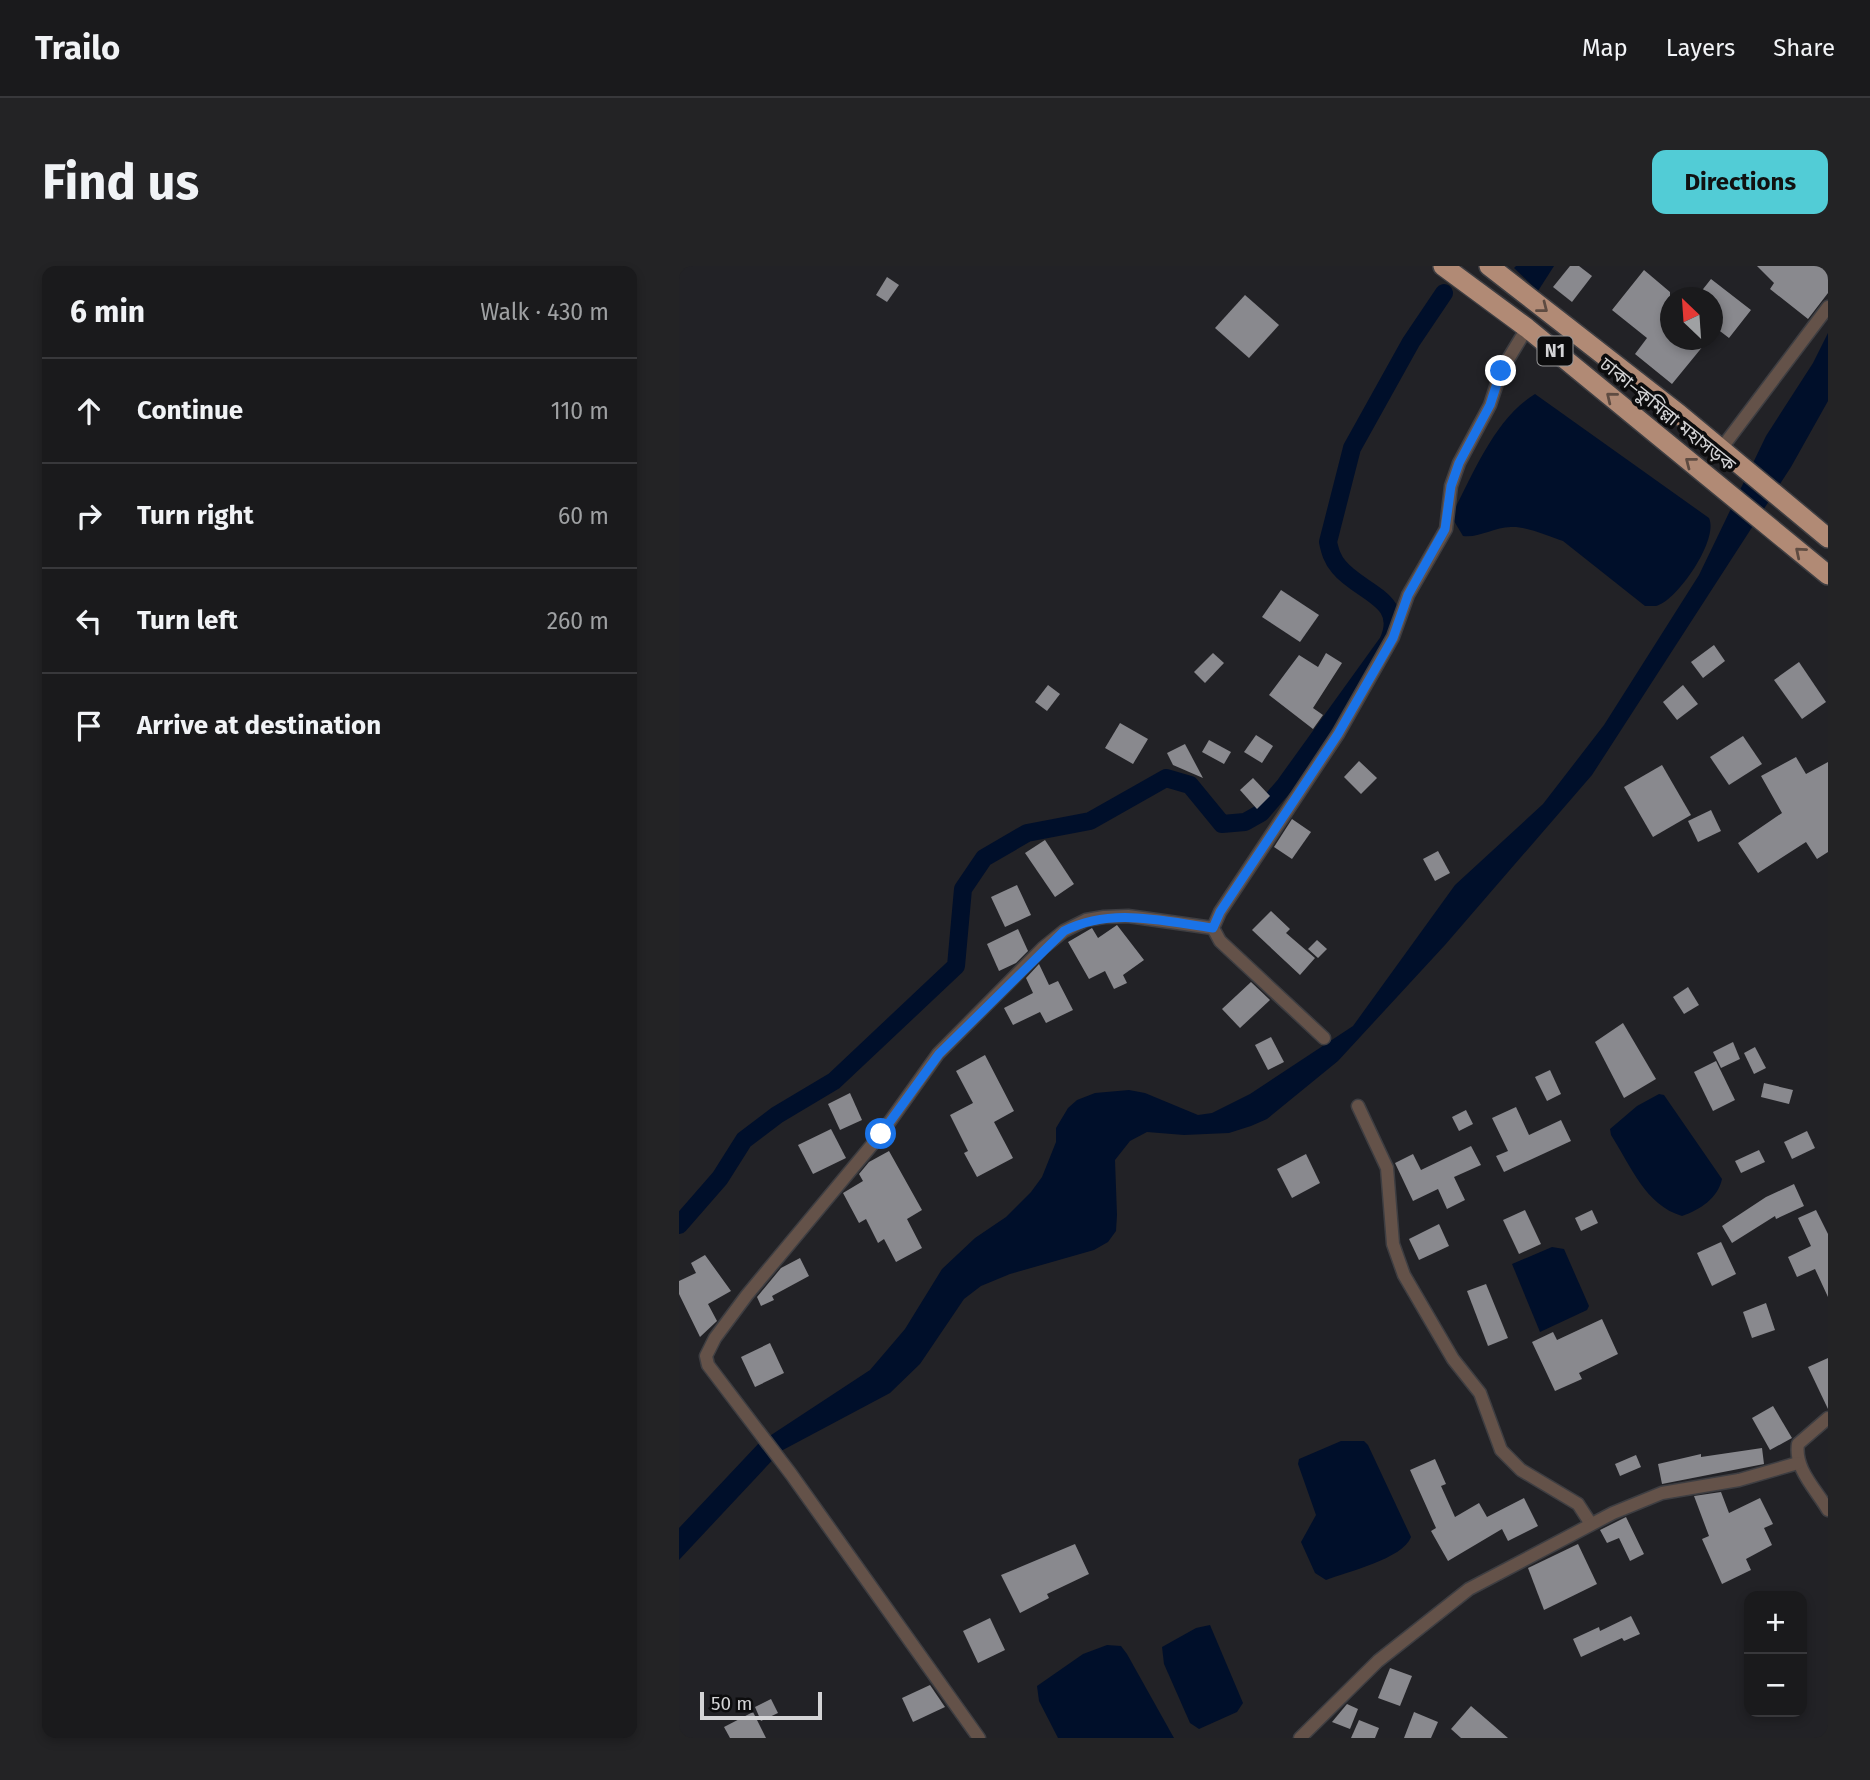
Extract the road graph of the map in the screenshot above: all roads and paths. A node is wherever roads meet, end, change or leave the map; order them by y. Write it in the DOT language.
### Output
graph roads {
  1 [pos="1443,266"];
  2 [pos="1494,267"];
  3 [pos="1828,307"];
  4 [pos="1527,328"];
  5 [pos="1721,449"];
  6 [pos="1828,538"];
  7 [pos="1828,575"];
  8 [pos="1213,928"];
  9 [pos="1324,1038"];
  10 [pos="1358,1105"];
  11 [pos="1828,1419"];
  12 [pos="1798,1463"];
  13 [pos="1828,1510"];
  14 [pos="1591,1524"];
  15 [pos="979,1738"];
  16 [pos="1300,1738"];
  1 -- 4 [label="highway, ঢাকা–কুমিল্লা মহাসড়ক / N1"];
  2 -- 5 [label="highway, ঢাকা–কুমিল্লা মহাসড়ক / N1, one-way"];
  3 -- 5 [label="street"];
  7 -- 4 [label="highway, ঢাকা–কুমিল্লা মহাসড়ক / N1, one-way"];
  4 -- 8 [label="street"];
  5 -- 6 [label="highway, N1"];
  8 -- 9 [label="street"];
  8 -- 15 [label="street"];
  10 -- 14 [label="street"];
  11 -- 12 [label="street"];
  12 -- 13 [label="street"];
  12 -- 14 [label="street"];
  14 -- 16 [label="street"];
}
